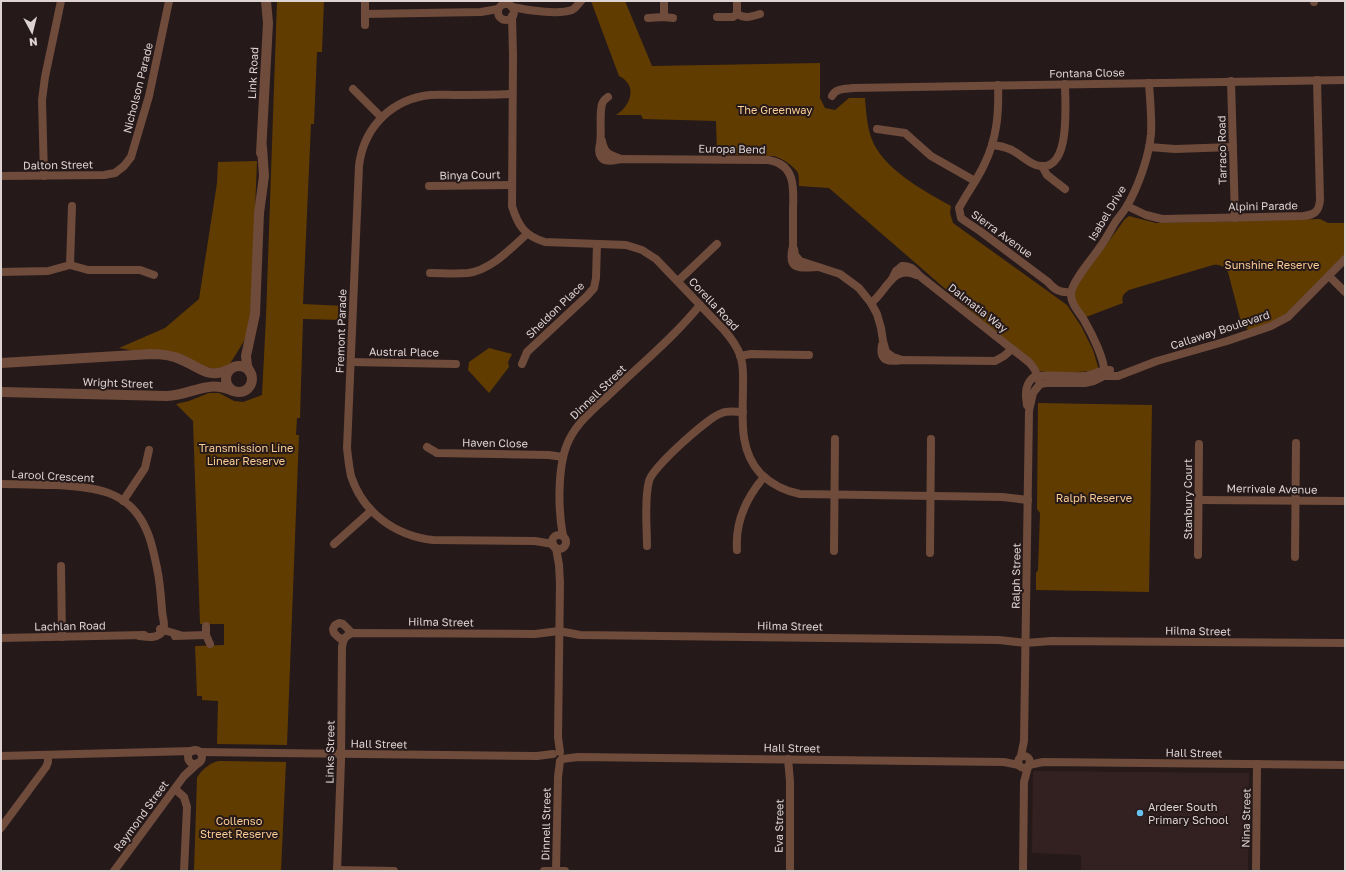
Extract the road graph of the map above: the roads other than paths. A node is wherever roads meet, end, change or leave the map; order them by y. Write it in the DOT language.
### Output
graph roads {
  1 [pos="61,1"];
  2 [pos="169,1"];
  3 [pos="266,1"];
  4 [pos="365,1"];
  5 [pos="581,1"];
  6 [pos="664,1"];
  7 [pos="737,1"];
  8 [pos="505,10"];
  9 [pos="365,14"];
  10 [pos="737,14"];
  11 [pos="760,14"];
  12 [pos="664,17"];
  13 [pos="717,17"];
  14 [pos="648,18"];
  15 [pos="673,18"];
  16 [pos="365,25"];
  17 [pos="1317,80"];
  18 [pos="1345,80"];
  19 [pos="1231,81"];
  20 [pos="1148,83"];
  21 [pos="1064,84"];
  22 [pos="998,85"];
  23 [pos="353,89"];
  24 [pos="512,94"];
  25 [pos="832,96"];
  26 [pos="608,97"];
  27 [pos="381,117"];
  28 [pos="877,129"];
  29 [pos="992,145"];
  30 [pos="1149,147"];
  31 [pos="1233,147"];
  32 [pos="1042,166"];
  33 [pos="115,173"];
  34 [pos="1,176"];
  35 [pos="44,176"];
  36 [pos="975,181"];
  37 [pos="512,185"];
  38 [pos="429,186"];
  39 [pos="1065,189"];
  40 [pos="72,206"];
  41 [pos="1127,206"];
  42 [pos="1234,218"];
  43 [pos="527,234"];
  44 [pos="597,244"];
  45 [pos="717,244"];
  46 [pos="1345,259"];
  47 [pos="70,265"];
  48 [pos="1,272"];
  49 [pos="430,273"];
  50 [pos="154,275"];
  51 [pos="1329,276"];
  52 [pos="678,281"];
  53 [pos="1068,291"];
  54 [pos="1345,292"];
  55 [pos="869,300"];
  56 [pos="702,307"];
  57 [pos="248,341"];
  58 [pos="1008,347"];
  59 [pos="809,354"];
  60 [pos="740,356"];
  61 [pos="351,362"];
  62 [pos="1,363"];
  63 [pos="456,364"];
  64 [pos="522,364"];
  65 [pos="230,368"];
  66 [pos="1103,372"];
  67 [pos="251,374"];
  68 [pos="1035,376"];
  69 [pos="1040,384"];
  70 [pos="233,390"];
  71 [pos="1,392"];
  72 [pos="1029,411"];
  73 [pos="743,412"];
  74 [pos="835,439"];
  75 [pos="931,439"];
  76 [pos="1296,443"];
  77 [pos="1199,444"];
  78 [pos="427,447"];
  79 [pos="149,450"];
  80 [pos="563,457"];
  81 [pos="764,477"];
  82 [pos="1,484"];
  83 [pos="834,495"];
  84 [pos="931,496"];
  85 [pos="1028,497"];
  86 [pos="1199,500"];
  87 [pos="123,501"];
  88 [pos="1296,501"];
  89 [pos="1345,501"];
  90 [pos="371,511"];
  91 [pos="557,542"];
  92 [pos="334,544"];
  93 [pos="647,546"];
  94 [pos="737,550"];
  95 [pos="834,551"];
  96 [pos="930,553"];
  97 [pos="1198,556"];
  98 [pos="1295,557"];
  99 [pos="61,566"];
  100 [pos="206,626"];
  101 [pos="162,631"];
  102 [pos="559,634"];
  103 [pos="206,635"];
  104 [pos="62,636"];
  105 [pos="347,636"];
  106 [pos="1,638"];
  107 [pos="1026,640"];
  108 [pos="1345,643"];
  109 [pos="210,644"];
  110 [pos="48,755"];
  111 [pos="341,755"];
  112 [pos="1,756"];
  113 [pos="558,756"];
  114 [pos="195,757"];
  115 [pos="791,759"];
  116 [pos="1024,762"];
  117 [pos="1257,764"];
  118 [pos="1345,765"];
  119 [pos="176,787"];
  120 [pos="1,828"];
  121 [pos="556,870"];
  122 [pos="114,871"];
  123 [pos="184,871"];
  124 [pos="337,871"];
  125 [pos="394,871"];
  126 [pos="544,871"];
  127 [pos="565,871"];
  128 [pos="790,871"];
  129 [pos="1023,871"];
  130 [pos="1256,871"];
  1 -- 35 [label="street"];
  2 -- 33 [label="street, Nicholson Parade"];
  3 -- 57 [label="street, Link Road"];
  4 -- 9 [label="street"];
  5 -- 8 [label="street"];
  6 -- 12 [label="street"];
  7 -- 10 [label="street"];
  8 -- 9 [label="street"];
  8 -- 24 [label="street"];
  9 -- 16 [label="street"];
  10 -- 11 [label="street"];
  10 -- 13 [label="street"];
  12 -- 14 [label="street"];
  12 -- 15 [label="street"];
  17 -- 18 [label="street, Fontana Close"];
  17 -- 19 [label="street, Fontana Close"];
  17 -- 42 [label="street, Alpini Parade"];
  19 -- 20 [label="street, Fontana Close"];
  19 -- 31 [label="street, Tarraco Road"];
  20 -- 21 [label="street, Fontana Close"];
  20 -- 30 [label="street, Isabel Drive"];
  21 -- 22 [label="street, Fontana Close"];
  21 -- 32 [label="street"];
  22 -- 25 [label="street, Fontana Close"];
  22 -- 29 [label="street, Sierra Avenue"];
  23 -- 27 [label="street"];
  24 -- 27 [label="street, Fremont Parade"];
  24 -- 37 [label="street"];
  26 -- 55 [label="street, Europa Bend"];
  27 -- 61 [label="street, Fremont Parade"];
  28 -- 36 [label="street"];
  29 -- 32 [label="street"];
  29 -- 36 [label="street, Sierra Avenue"];
  30 -- 31 [label="street"];
  30 -- 41 [label="street, Isabel Drive"];
  31 -- 42 [label="street, Tarraco Road"];
  32 -- 39 [label="street"];
  33 -- 35 [label="street, Dalton Street"];
  34 -- 35 [label="street, Dalton Street"];
  36 -- 53 [label="street, Sierra Avenue"];
  37 -- 38 [label="street, Binya Court"];
  37 -- 43 [label="street"];
  40 -- 47 [label="street"];
  41 -- 42 [label="street, Alpini Parade"];
  41 -- 53 [label="street, Isabel Drive"];
  43 -- 44 [label="street, Corella Road"];
  43 -- 49 [label="street"];
  44 -- 52 [label="street, Corella Road"];
  44 -- 64 [label="street, Sheldon Place"];
  45 -- 52 [label="street"];
  46 -- 51 [label="street, Callaway Boulevard"];
  47 -- 48 [label="street"];
  47 -- 50 [label="street"];
  51 -- 54 [label="street"];
  51 -- 66 [label="street, Callaway Boulevard"];
  52 -- 56 [label="street, Corella Road"];
  53 -- 66 [label="street"];
  55 -- 58 [label="street, Dalmatia Way"];
  55 -- 58 [label="street, Europa Bend"];
  56 -- 60 [label="street, Corella Road"];
  56 -- 80 [label="street, Dinnell Street"];
  57 -- 65 [label="street, Link Road"];
  57 -- 67 [label="street, Link Road"];
  58 -- 68 [label="street, Dalmatia Way"];
  59 -- 60 [label="street"];
  60 -- 73 [label="street, Corella Road"];
  61 -- 63 [label="street, Austral Place"];
  61 -- 90 [label="street, Fremont Parade"];
  62 -- 65 [label="street"];
  65 -- 67 [label="street"];
  65 -- 70 [label="street"];
  66 -- 68 [label="street, Callaway Boulevard"];
  66 -- 69 [label="street, Callaway Boulevard"];
  67 -- 70 [label="street"];
  68 -- 69 [label="street, Dalmatia Way"];
  68 -- 72 [label="street, Ralph Street"];
  69 -- 72 [label="street, Ralph Street"];
  70 -- 71 [label="street, Wright Street"];
  72 -- 85 [label="street, Ralph Street"];
  73 -- 81 [label="street, Corella Road"];
  73 -- 93 [label="street"];
  74 -- 83 [label="street"];
  75 -- 84 [label="street"];
  76 -- 88 [label="street"];
  77 -- 86 [label="street, Stanbury Court"];
  78 -- 80 [label="street, Haven Close"];
  79 -- 87 [label="street"];
  80 -- 91 [label="street, Dinnell Street"];
  81 -- 83 [label="street, Corella Road"];
  81 -- 94 [label="street"];
  82 -- 87 [label="street, Larool Crescent"];
  83 -- 84 [label="street, Corella Road"];
  83 -- 95 [label="street"];
  84 -- 85 [label="street, Corella Road"];
  84 -- 96 [label="street"];
  85 -- 107 [label="street, Ralph Street"];
  86 -- 88 [label="street, Merrivale Avenue"];
  86 -- 97 [label="street, Stanbury Court"];
  87 -- 101 [label="street, Larool Crescent"];
  88 -- 89 [label="street, Merrivale Avenue"];
  88 -- 98 [label="street"];
  90 -- 91 [label="street, Fremont Parade"];
  90 -- 92 [label="street"];
  91 -- 102 [label="street, Dinnell Street"];
  99 -- 104 [label="street"];
  100 -- 103 [label="street"];
  101 -- 103 [label="street"];
  101 -- 104 [label="street, Lachlan Road"];
  102 -- 105 [label="street, Hilma Street"];
  102 -- 107 [label="street, Hilma Street"];
  102 -- 113 [label="street, Dinnell Street"];
  103 -- 109 [label="street"];
  104 -- 106 [label="street, Lachlan Road"];
  105 -- 111 [label="street, Links Street"];
  107 -- 108 [label="street, Hilma Street"];
  107 -- 116 [label="street, Ralph Street"];
  110 -- 112 [label="street"];
  110 -- 114 [label="street"];
  110 -- 120 [label="street"];
  111 -- 113 [label="street, Hall Street"];
  111 -- 114 [label="street, Hall Street"];
  111 -- 124 [label="street, Links Street"];
  113 -- 115 [label="street, Hall Street"];
  113 -- 121 [label="street, Dinnell Street"];
  114 -- 119 [label="street, Raymond Street"];
  115 -- 116 [label="street, Hall Street"];
  115 -- 128 [label="street, Eva Street"];
  116 -- 117 [label="street, Hall Street"];
  116 -- 129 [label="street, Ralph Street"];
  117 -- 118 [label="street, Hall Street"];
  117 -- 130 [label="street, Nina Street"];
  119 -- 122 [label="street, Raymond Street"];
  119 -- 123 [label="street"];
  121 -- 126 [label="street"];
  121 -- 127 [label="street"];
  124 -- 125 [label="street"];
}
